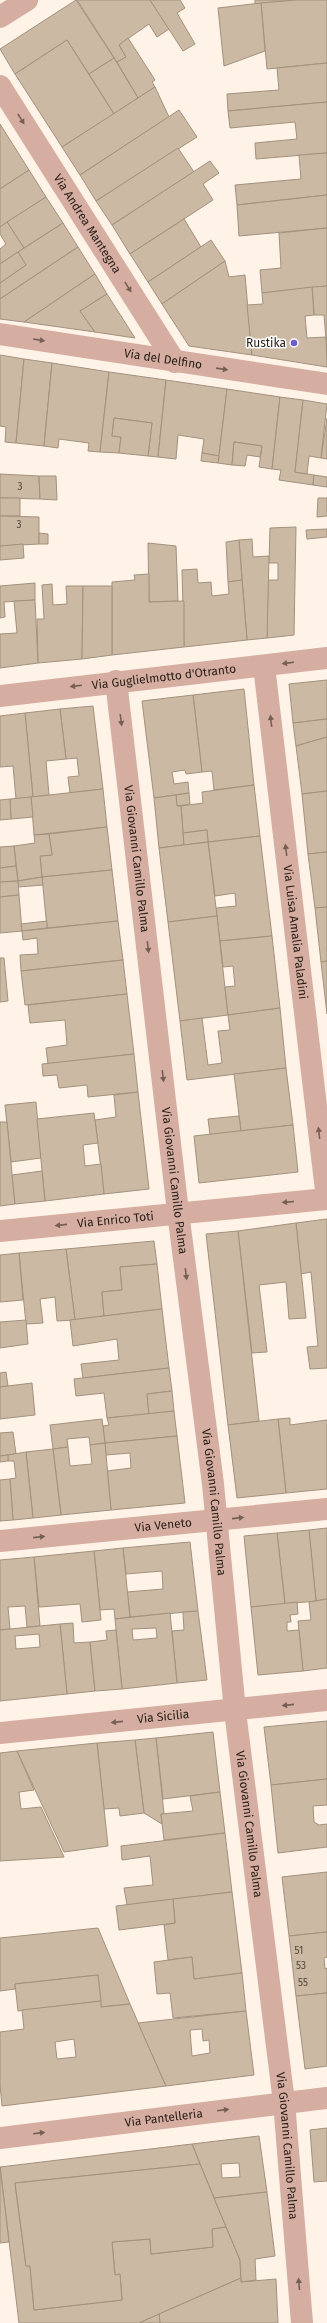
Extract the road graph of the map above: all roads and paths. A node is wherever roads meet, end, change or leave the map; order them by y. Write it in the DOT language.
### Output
graph roads {
  1 [pos="27,0"];
  2 [pos="0,17"];
  3 [pos="0,86"];
  4 [pos="0,334"];
  5 [pos="175,362"];
  6 [pos="327,384"];
  7 [pos="327,658"];
  8 [pos="264,666"];
  9 [pos="116,682"];
  10 [pos="0,696"];
  11 [pos="327,1199"];
  12 [pos="178,1212"];
  13 [pos="0,1231"];
  14 [pos="327,1509"];
  15 [pos="217,1520"];
  16 [pos="0,1541"];
  17 [pos="327,1700"];
  18 [pos="235,1711"];
  19 [pos="0,1733"];
  20 [pos="327,2098"];
  21 [pos="284,2102"];
  22 [pos="0,2138"];
  23 [pos="302,2323"];
  1 -- 2 [label="street"];
  3 -- 5 [label="street, Via Andrea Mantegna, one-way"];
  4 -- 5 [label="street, Via del Delfino, one-way"];
  5 -- 6 [label="street, Via del Delfino, one-way"];
  7 -- 8 [label="street, Via Guglielmotto d'Otranto, one-way"];
  8 -- 9 [label="street, Via Guglielmotto d'Otranto"];
  11 -- 8 [label="street, Via Luisa Amalia Paladini, one-way"];
  9 -- 10 [label="street, Via Guglielmotto d'Otranto, one-way"];
  9 -- 12 [label="street, Via Giovanni Camillo Palma, one-way"];
  11 -- 12 [label="street, Via Enrico Toti, one-way"];
  12 -- 13 [label="street, Via Enrico Toti, one-way"];
  12 -- 15 [label="street, Via Giovanni Camillo Palma, one-way"];
  15 -- 14 [label="street, Via Veneto, one-way"];
  16 -- 15 [label="street, Via Veneto, one-way"];
  15 -- 18 [label="street, Via Giovanni Camillo Palma"];
  17 -- 18 [label="street, Via Sicilia, one-way"];
  18 -- 19 [label="street, Via Sicilia, one-way"];
  18 -- 21 [label="street, Via Giovanni Camillo Palma"];
  20 -- 21 [label="street, Via Pantelleria"];
  22 -- 21 [label="street, Via Pantelleria, one-way"];
  23 -- 21 [label="street, Via Giovanni Camillo Palma, one-way"];
}
